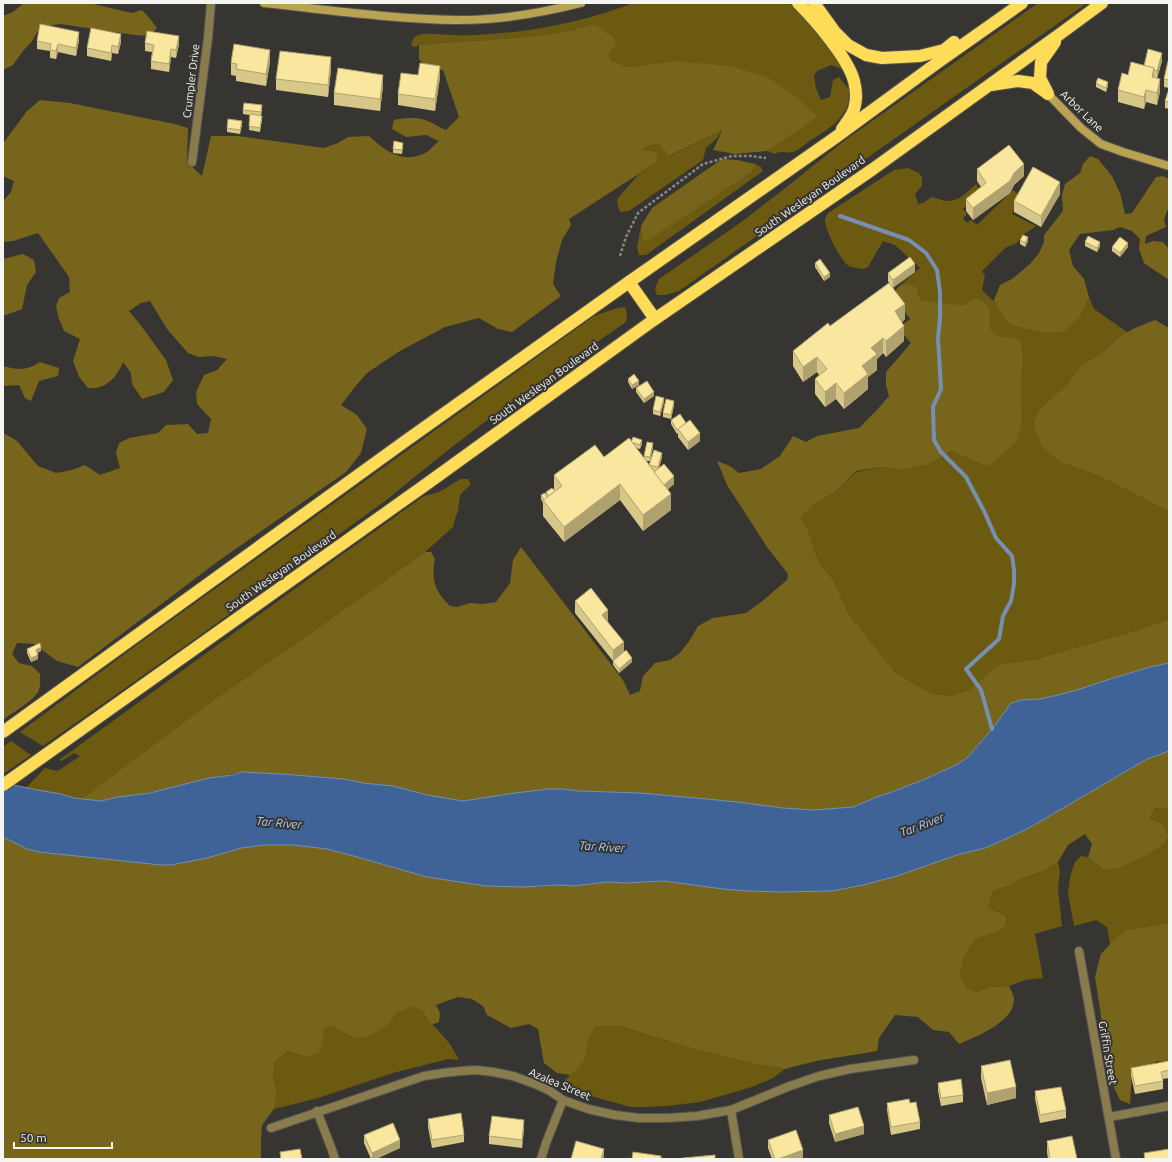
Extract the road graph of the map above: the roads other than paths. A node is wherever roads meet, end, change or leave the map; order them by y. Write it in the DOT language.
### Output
graph roads {
  1 [pos="210,3"];
  2 [pos="264,3"];
  3 [pos="581,3"];
  4 [pos="798,3"];
  5 [pos="814,3"];
  6 [pos="1008,3"];
  7 [pos="1022,3"];
  8 [pos="1102,3"];
  9 [pos="1060,34"];
  10 [pos="988,86"];
  11 [pos="1048,94"];
  12 [pos="836,137"];
  13 [pos="192,162"];
  14 [pos="1169,166"];
  15 [pos="630,282"];
  16 [pos="655,319"];
  17 [pos="6,730"];
  18 [pos="3,784"];
  19 [pos="1079,951"];
  20 [pos="914,1060"];
  21 [pos="563,1100"];
  22 [pos="1169,1106"];
  23 [pos="731,1110"];
  24 [pos="317,1111"];
  25 [pos="1109,1117"];
  26 [pos="271,1128"];
  27 [pos="335,1159"];
  28 [pos="541,1159"];
  29 [pos="739,1159"];
  30 [pos="1116,1159"];
  1 -- 13 [label="street, Crumpler Drive"];
  2 -- 3 [label="main road"];
  4 -- 12 [label="highway"];
  5 -- 6 [label="highway"];
  7 -- 12 [label="highway"];
  8 -- 9 [label="highway, South Wesleyan Boulevard"];
  9 -- 10 [label="highway, South Wesleyan Boulevard"];
  9 -- 11 [label="highway"];
  10 -- 11 [label="highway"];
  10 -- 16 [label="highway, South Wesleyan Boulevard"];
  11 -- 14 [label="main road, Arbor Lane"];
  12 -- 15 [label="highway"];
  15 -- 16 [label="highway"];
  15 -- 17 [label="highway"];
  16 -- 18 [label="highway, South Wesleyan Boulevard"];
  19 -- 25 [label="street, Griffin Street"];
  20 -- 23 [label="street, Azalea Street"];
  21 -- 23 [label="street, Azalea Street"];
  21 -- 24 [label="street, Azalea Street"];
  21 -- 28 [label="street"];
  22 -- 25 [label="street"];
  23 -- 29 [label="street"];
  24 -- 26 [label="street, Azalea Street"];
  24 -- 27 [label="street"];
  25 -- 30 [label="street, Griffin Street"];
}
